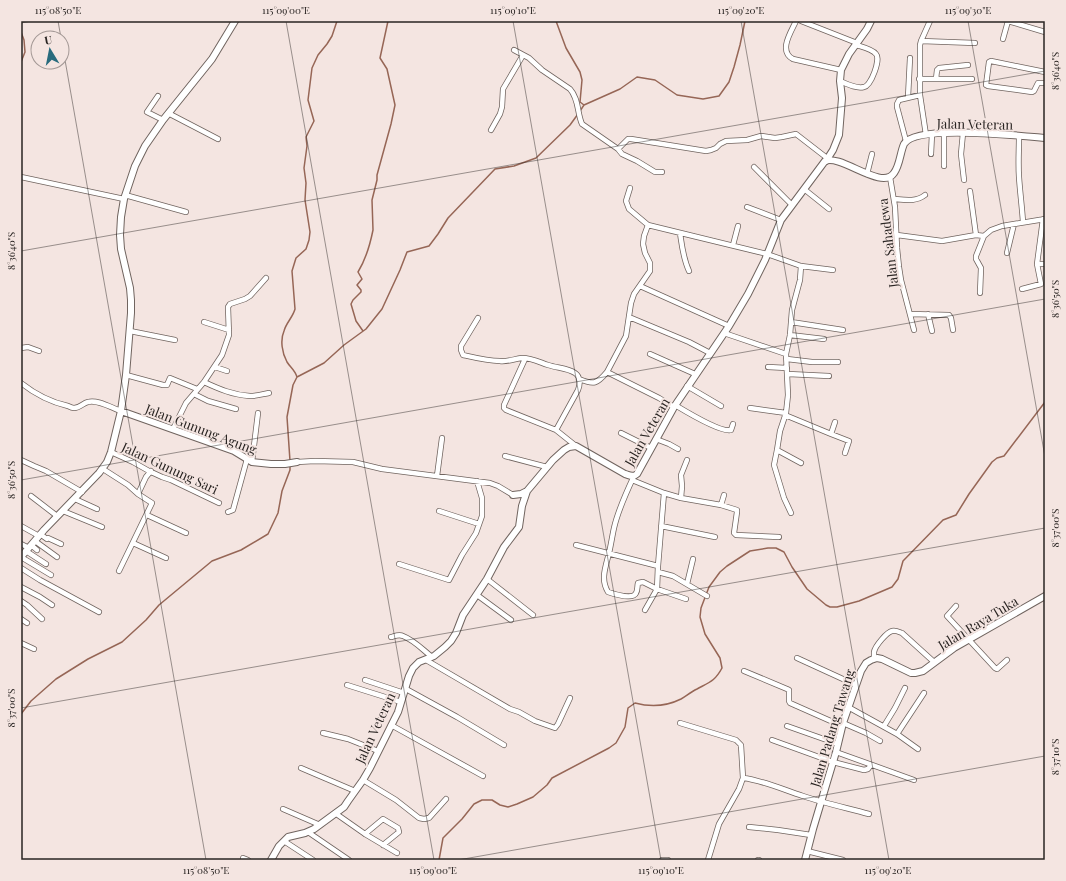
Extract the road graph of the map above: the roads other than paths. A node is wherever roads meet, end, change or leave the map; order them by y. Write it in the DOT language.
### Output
graph roads {
  1 [pos="234,21"];
  2 [pos="796,21"];
  3 [pos="801,21"];
  4 [pos="871,21"];
  5 [pos="930,21"];
  6 [pos="1008,21"];
  7 [pos="1045,32"];
  8 [pos="1003,39"];
  9 [pos="921,41"];
  10 [pos="975,43"];
  11 [pos="856,44"];
  12 [pos="514,50"];
  13 [pos="523,55"];
  14 [pos="910,58"];
  15 [pos="968,65"];
  16 [pos="841,70"];
  17 [pos="1045,72"];
  18 [pos="919,79"];
  19 [pos="936,79"];
  20 [pos="972,79"];
  21 [pos="840,82"];
  22 [pos="1045,83"];
  23 [pos="920,95"];
  24 [pos="158,96"];
  25 [pos="908,97"];
  26 [pos="168,113"];
  27 [pos="163,120"];
  28 [pos="491,130"];
  29 [pos="963,132"];
  30 [pos="944,133"];
  31 [pos="929,135"];
  32 [pos="1019,136"];
  33 [pos="1045,138"];
  34 [pos="218,139"];
  35 [pos="906,141"];
  36 [pos="618,149"];
  37 [pos="872,154"];
  38 [pos="931,154"];
  39 [pos="827,159"];
  40 [pos="944,166"];
  41 [pos="754,167"];
  42 [pos="662,172"];
  43 [pos="867,174"];
  44 [pos="21,177"];
  45 [pos="890,177"];
  46 [pos="964,180"];
  47 [pos="630,188"];
  48 [pos="804,189"];
  49 [pos="970,191"];
  50 [pos="924,194"];
  51 [pos="124,197"];
  52 [pos="894,199"];
  53 [pos="792,205"];
  54 [pos="747,207"];
  55 [pos="829,209"];
  56 [pos="186,212"];
  57 [pos="1044,219"];
  58 [pos="782,220"];
  59 [pos="1022,222"];
  60 [pos="1014,224"];
  61 [pos="648,225"];
  62 [pos="738,226"];
  63 [pos="680,233"];
  64 [pos="896,235"];
  65 [pos="976,235"];
  66 [pos="984,236"];
  67 [pos="733,245"];
  68 [pos="1007,253"];
  69 [pos="767,254"];
  70 [pos="1037,264"];
  71 [pos="1045,264"];
  72 [pos="801,266"];
  73 [pos="833,270"];
  74 [pos="689,271"];
  75 [pos="266,278"];
  76 [pos="1043,285"];
  77 [pos="640,286"];
  78 [pos="1022,290"];
  79 [pos="980,293"];
  80 [pos="910,314"];
  81 [pos="928,314"];
  82 [pos="629,317"];
  83 [pos="478,318"];
  84 [pos="204,322"];
  85 [pos="791,322"];
  86 [pos="729,326"];
  87 [pos="130,330"];
  88 [pos="229,330"];
  89 [pos="843,330"];
  90 [pos="914,330"];
  91 [pos="953,330"];
  92 [pos="932,331"];
  93 [pos="724,333"];
  94 [pos="790,335"];
  95 [pos="824,339"];
  96 [pos="175,340"];
  97 [pos="21,348"];
  98 [pos="39,350"];
  99 [pos="710,353"];
  100 [pos="650,354"];
  101 [pos="787,357"];
  102 [pos="525,359"];
  103 [pos="838,362"];
  104 [pos="215,367"];
  105 [pos="768,368"];
  106 [pos="788,368"];
  107 [pos="227,371"];
  108 [pos="607,372"];
  109 [pos="695,374"];
  110 [pos="788,374"];
  111 [pos="126,375"];
  112 [pos="829,376"];
  113 [pos="579,379"];
  114 [pos="204,382"];
  115 [pos="21,383"];
  116 [pos="687,386"];
  117 [pos="195,392"];
  118 [pos="269,393"];
  119 [pos="676,406"];
  120 [pos="721,406"];
  121 [pos="750,408"];
  122 [pos="236,409"];
  123 [pos="121,411"];
  124 [pos="258,413"];
  125 [pos="785,414"];
  126 [pos="835,422"];
  127 [pos="733,424"];
  128 [pos="173,429"];
  129 [pos="556,430"];
  130 [pos="621,433"];
  131 [pos="831,434"];
  132 [pos="442,438"];
  133 [pos="656,439"];
  134 [pos="576,446"];
  135 [pos="651,448"];
  136 [pos="678,449"];
  137 [pos="778,450"];
  138 [pos="111,452"];
  139 [pos="845,453"];
  140 [pos="504,456"];
  141 [pos="21,460"];
  142 [pos="250,460"];
  143 [pos="687,460"];
  144 [pos="297,462"];
  145 [pos="801,463"];
  146 [pos="547,467"];
  147 [pos="103,469"];
  148 [pos="151,471"];
  149 [pos="438,476"];
  150 [pos="633,478"];
  151 [pos="477,482"];
  152 [pos="527,491"];
  153 [pos="82,492"];
  154 [pos="664,493"];
  155 [pos="138,494"];
  156 [pos="513,495"];
  157 [pos="724,495"];
  158 [pos="31,496"];
  159 [pos="681,498"];
  160 [pos="75,499"];
  161 [pos="219,503"];
  162 [pos="721,505"];
  163 [pos="522,506"];
  164 [pos="97,509"];
  165 [pos="63,511"];
  166 [pos="439,511"];
  167 [pos="228,512"];
  168 [pos="791,513"];
  169 [pos="147,515"];
  170 [pos="57,516"];
  171 [pos="479,524"];
  172 [pos="21,526"];
  173 [pos="661,526"];
  174 [pos="102,527"];
  175 [pos="186,533"];
  176 [pos="715,537"];
  177 [pos="779,537"];
  178 [pos="34,542"];
  179 [pos="133,543"];
  180 [pos="21,544"];
  181 [pos="61,544"];
  182 [pos="576,545"];
  183 [pos="37,550"];
  184 [pos="609,553"];
  185 [pos="21,557"];
  186 [pos="57,557"];
  187 [pos="166,558"];
  188 [pos="693,559"];
  189 [pos="46,564"];
  190 [pos="399,564"];
  191 [pos="658,566"];
  192 [pos="21,568"];
  193 [pos="119,571"];
  194 [pos="658,572"];
  195 [pos="51,575"];
  196 [pos="487,579"];
  197 [pos="687,584"];
  198 [pos="21,587"];
  199 [pos="657,589"];
  200 [pos="477,595"];
  201 [pos="707,596"];
  202 [pos="1045,596"];
  203 [pos="686,599"];
  204 [pos="21,601"];
  205 [pos="52,605"];
  206 [pos="956,606"];
  207 [pos="646,610"];
  208 [pos="98,612"];
  209 [pos="533,615"];
  210 [pos="21,619"];
  211 [pos="42,619"];
  212 [pos="511,620"];
  213 [pos="26,624"];
  214 [pos="391,636"];
  215 [pos="968,639"];
  216 [pos="21,643"];
  217 [pos="34,649"];
  218 [pos="429,658"];
  219 [pos="797,658"];
  220 [pos="874,658"];
  221 [pos="1007,660"];
  222 [pos="934,662"];
  223 [pos="744,670"];
  224 [pos="365,680"];
  225 [pos="347,685"];
  226 [pos="856,685"];
  227 [pos="906,688"];
  228 [pos="405,691"];
  229 [pos="924,693"];
  230 [pos="570,698"];
  231 [pos="401,702"];
  232 [pos="848,707"];
  233 [pos="680,723"];
  234 [pos="391,725"];
  235 [pos="842,725"];
  236 [pos="787,726"];
  237 [pos="884,726"];
  238 [pos="323,733"];
  239 [pos="897,734"];
  240 [pos="772,740"];
  241 [pos="880,741"];
  242 [pos="838,744"];
  243 [pos="504,745"];
  244 [pos="918,749"];
  245 [pos="378,751"];
  246 [pos="836,752"];
  247 [pos="833,762"];
  248 [pos="872,765"];
  249 [pos="301,768"];
  250 [pos="483,776"];
  251 [pos="743,778"];
  252 [pos="363,780"];
  253 [pos="914,780"];
  254 [pos="355,791"];
  255 [pos="446,799"];
  256 [pos="821,802"];
  257 [pos="283,809"];
  258 [pos="335,813"];
  259 [pos="869,814"];
  260 [pos="320,825"];
  261 [pos="750,827"];
  262 [pos="308,832"];
  263 [pos="365,834"];
  264 [pos="811,835"];
  265 [pos="284,841"];
  266 [pos="383,845"];
  267 [pos="807,851"];
  268 [pos="397,853"];
  269 [pos="271,860"];
  270 [pos="313,860"];
  271 [pos="349,860"];
  272 [pos="662,860"];
  273 [pos="668,860"];
  274 [pos="708,860"];
  275 [pos="805,860"];
  276 [pos="843,860"];
  1 -- 26 [label="street"];
  2 -- 16 [label="street"];
  3 -- 11 [label="street"];
  4 -- 11 [label="street"];
  5 -- 9 [label="street"];
  6 -- 7 [label="street"];
  6 -- 8 [label="street"];
  9 -- 10 [label="street"];
  9 -- 18 [label="street"];
  11 -- 16 [label="street"];
  11 -- 21 [label="street"];
  12 -- 13 [label="street"];
  13 -- 28 [label="street"];
  13 -- 36 [label="street"];
  14 -- 25 [label="street"];
  15 -- 19 [label="street"];
  16 -- 21 [label="street"];
  17 -- 22 [label="street"];
  18 -- 19 [label="street"];
  18 -- 23 [label="street"];
  19 -- 20 [label="street"];
  21 -- 39 [label="street, Jalan Veteran"];
  23 -- 25 [label="street"];
  23 -- 31 [label="street"];
  24 -- 27 [label="street"];
  25 -- 35 [label="street"];
  26 -- 27 [label="street"];
  26 -- 34 [label="street"];
  27 -- 51 [label="street"];
  29 -- 30 [label="street, Jalan Veteran"];
  29 -- 32 [label="street, Jalan Veteran"];
  29 -- 46 [label="street"];
  30 -- 31 [label="street, Jalan Veteran"];
  30 -- 40 [label="street"];
  31 -- 35 [label="street, Jalan Veteran"];
  31 -- 38 [label="street"];
  32 -- 33 [label="street, Jalan Veteran"];
  32 -- 59 [label="street"];
  35 -- 45 [label="street"];
  36 -- 39 [label="street"];
  36 -- 42 [label="street"];
  37 -- 43 [label="street"];
  39 -- 43 [label="street"];
  39 -- 48 [label="street, Jalan Veteran"];
  41 -- 53 [label="street"];
  43 -- 45 [label="street"];
  44 -- 51 [label="street"];
  45 -- 52 [label="street, Jalan Sahadewa"];
  47 -- 61 [label="street"];
  48 -- 53 [label="street, Jalan Veteran"];
  48 -- 55 [label="street"];
  49 -- 65 [label="street"];
  50 -- 52 [label="street"];
  51 -- 56 [label="street"];
  51 -- 87 [label="street"];
  52 -- 64 [label="street, Jalan Sahadewa"];
  53 -- 58 [label="street, Jalan Veteran"];
  54 -- 58 [label="street"];
  57 -- 59 [label="street"];
  57 -- 70 [label="street"];
  58 -- 69 [label="street, Jalan Veteran"];
  59 -- 60 [label="street"];
  60 -- 66 [label="street"];
  60 -- 68 [label="street"];
  61 -- 63 [label="street"];
  61 -- 77 [label="street"];
  62 -- 67 [label="street"];
  63 -- 67 [label="street"];
  63 -- 74 [label="street"];
  64 -- 65 [label="street"];
  64 -- 80 [label="street, Jalan Sahadewa"];
  65 -- 66 [label="street"];
  66 -- 79 [label="street"];
  67 -- 69 [label="street"];
  69 -- 72 [label="street"];
  69 -- 86 [label="street, Jalan Veteran"];
  70 -- 71 [label="street"];
  70 -- 76 [label="street"];
  72 -- 73 [label="street"];
  72 -- 85 [label="street"];
  75 -- 88 [label="street"];
  76 -- 78 [label="street"];
  77 -- 82 [label="street"];
  77 -- 86 [label="street"];
  80 -- 81 [label="street"];
  80 -- 90 [label="street, Jalan Sahadewa"];
  81 -- 91 [label="street"];
  81 -- 92 [label="street"];
  82 -- 99 [label="street"];
  82 -- 108 [label="street"];
  83 -- 102 [label="street"];
  84 -- 88 [label="street"];
  85 -- 89 [label="street"];
  85 -- 94 [label="street"];
  86 -- 93 [label="street, Jalan Veteran"];
  87 -- 96 [label="street"];
  87 -- 111 [label="street"];
  88 -- 104 [label="street"];
  93 -- 99 [label="street, Jalan Veteran"];
  93 -- 101 [label="street"];
  94 -- 95 [label="street"];
  94 -- 101 [label="street"];
  97 -- 98 [label="street"];
  99 -- 109 [label="street, Jalan Veteran"];
  100 -- 109 [label="street"];
  101 -- 103 [label="street"];
  101 -- 106 [label="street"];
  102 -- 113 [label="street"];
  102 -- 129 [label="street"];
  104 -- 107 [label="street"];
  104 -- 114 [label="street"];
  105 -- 106 [label="street"];
  106 -- 110 [label="street"];
  108 -- 113 [label="street"];
  108 -- 119 [label="street"];
  109 -- 116 [label="street, Jalan Veteran"];
  110 -- 112 [label="street"];
  110 -- 125 [label="street"];
  111 -- 117 [label="street"];
  111 -- 123 [label="street"];
  113 -- 129 [label="street"];
  114 -- 117 [label="street"];
  114 -- 118 [label="street"];
  115 -- 123 [label="street"];
  116 -- 119 [label="street, Jalan Veteran"];
  116 -- 120 [label="street"];
  117 -- 122 [label="street"];
  117 -- 128 [label="street"];
  119 -- 127 [label="street"];
  119 -- 133 [label="street, Jalan Veteran"];
  121 -- 125 [label="street"];
  123 -- 128 [label="street, Jalan Gunung Agung"];
  123 -- 138 [label="street"];
  124 -- 142 [label="street"];
  125 -- 131 [label="street"];
  125 -- 137 [label="street"];
  126 -- 131 [label="street"];
  128 -- 142 [label="street, Jalan Gunung Agung"];
  129 -- 134 [label="street"];
  130 -- 135 [label="street"];
  131 -- 139 [label="street"];
  132 -- 149 [label="street"];
  133 -- 135 [label="street, Jalan Veteran"];
  133 -- 136 [label="street"];
  134 -- 146 [label="street, Jalan Veteran"];
  134 -- 150 [label="street, Jalan Veteran"];
  135 -- 150 [label="street, Jalan Veteran"];
  137 -- 145 [label="street"];
  137 -- 168 [label="street"];
  138 -- 147 [label="street"];
  138 -- 148 [label="street, Jalan Gunung Sari"];
  140 -- 146 [label="street"];
  141 -- 153 [label="street"];
  142 -- 144 [label="street, Jalan Gunung Agung"];
  142 -- 167 [label="street"];
  143 -- 159 [label="street"];
  144 -- 149 [label="street"];
  146 -- 152 [label="street, Jalan Veteran"];
  147 -- 153 [label="street"];
  147 -- 155 [label="street"];
  148 -- 155 [label="street"];
  148 -- 161 [label="street, Jalan Gunung Sari"];
  149 -- 151 [label="street"];
  150 -- 154 [label="street"];
  150 -- 184 [label="street"];
  151 -- 156 [label="street"];
  151 -- 171 [label="street"];
  152 -- 156 [label="street"];
  152 -- 163 [label="street, Jalan Veteran"];
  153 -- 160 [label="street"];
  154 -- 159 [label="street"];
  154 -- 173 [label="street"];
  155 -- 169 [label="street"];
  156 -- 163 [label="street"];
  157 -- 162 [label="street"];
  158 -- 170 [label="street"];
  159 -- 162 [label="street"];
  160 -- 164 [label="street"];
  160 -- 165 [label="street"];
  162 -- 177 [label="street"];
  163 -- 196 [label="street, Jalan Veteran"];
  165 -- 170 [label="street"];
  165 -- 174 [label="street"];
  166 -- 171 [label="street"];
  169 -- 175 [label="street"];
  169 -- 179 [label="street"];
  170 -- 178 [label="street"];
  171 -- 190 [label="street"];
  172 -- 178 [label="street"];
  173 -- 176 [label="street"];
  173 -- 191 [label="street"];
  178 -- 180 [label="street"];
  178 -- 181 [label="street"];
  178 -- 183 [label="street"];
  178 -- 185 [label="street"];
  178 -- 186 [label="street"];
  178 -- 189 [label="street"];
  179 -- 187 [label="street"];
  179 -- 193 [label="street"];
  182 -- 184 [label="street"];
  184 -- 191 [label="street"];
  184 -- 199 [label="street"];
  185 -- 195 [label="street"];
  188 -- 197 [label="street"];
  191 -- 194 [label="street"];
  192 -- 208 [label="street"];
  194 -- 197 [label="street"];
  194 -- 199 [label="street"];
  196 -- 200 [label="street, Jalan Veteran"];
  196 -- 209 [label="street"];
  197 -- 201 [label="street"];
  198 -- 205 [label="street"];
  199 -- 203 [label="street"];
  199 -- 207 [label="street"];
  200 -- 212 [label="street"];
  200 -- 218 [label="street, Jalan Veteran"];
  202 -- 215 [label="street, Jalan Raya Tuka"];
  204 -- 211 [label="street"];
  206 -- 215 [label="street"];
  210 -- 213 [label="street"];
  214 -- 218 [label="street"];
  215 -- 221 [label="street"];
  215 -- 222 [label="street, Jalan Raya Tuka"];
  216 -- 217 [label="street"];
  218 -- 228 [label="street, Jalan Veteran"];
  218 -- 230 [label="street"];
  219 -- 226 [label="street"];
  220 -- 222 [label="street, Jalan Raya Tuka"];
  220 -- 222 [label="street"];
  220 -- 226 [label="street, Jalan Padang Tawang"];
  223 -- 235 [label="street"];
  224 -- 228 [label="street"];
  225 -- 231 [label="street"];
  226 -- 232 [label="street, Jalan Padang Tawang"];
  227 -- 237 [label="street"];
  228 -- 231 [label="street, Jalan Veteran"];
  228 -- 243 [label="street"];
  229 -- 239 [label="street"];
  231 -- 234 [label="street, Jalan Veteran"];
  232 -- 235 [label="street, Jalan Padang Tawang"];
  232 -- 237 [label="street"];
  233 -- 251 [label="street"];
  234 -- 245 [label="street, Jalan Veteran"];
  234 -- 250 [label="street"];
  235 -- 241 [label="street"];
  235 -- 242 [label="street, Jalan Padang Tawang"];
  236 -- 242 [label="street"];
  237 -- 239 [label="street"];
  238 -- 245 [label="street"];
  239 -- 244 [label="street"];
  240 -- 247 [label="street"];
  242 -- 246 [label="street, Jalan Padang Tawang"];
  245 -- 252 [label="street, Jalan Veteran"];
  246 -- 247 [label="street, Jalan Padang Tawang"];
  246 -- 248 [label="street"];
  247 -- 248 [label="street"];
  247 -- 256 [label="street, Jalan Padang Tawang"];
  248 -- 253 [label="street"];
  249 -- 254 [label="street"];
  251 -- 256 [label="street"];
  251 -- 274 [label="street"];
  252 -- 254 [label="street, Jalan Veteran"];
  252 -- 255 [label="street"];
  254 -- 258 [label="street, Jalan Veteran"];
  256 -- 259 [label="street"];
  256 -- 264 [label="street, Jalan Padang Tawang"];
  257 -- 260 [label="street"];
  258 -- 260 [label="street, Jalan Veteran"];
  258 -- 263 [label="street"];
  260 -- 262 [label="street, Jalan Veteran"];
  261 -- 264 [label="street"];
  262 -- 265 [label="street, Jalan Veteran"];
  262 -- 271 [label="street"];
  263 -- 266 [label="street"];
  263 -- 266 [label="street"];
  264 -- 267 [label="street, Jalan Padang Tawang"];
  265 -- 269 [label="street"];
  265 -- 270 [label="street"];
  266 -- 268 [label="street"];
  267 -- 275 [label="street, Jalan Padang Tawang"];
  267 -- 276 [label="street"];
  272 -- 273 [label="street"];
}
